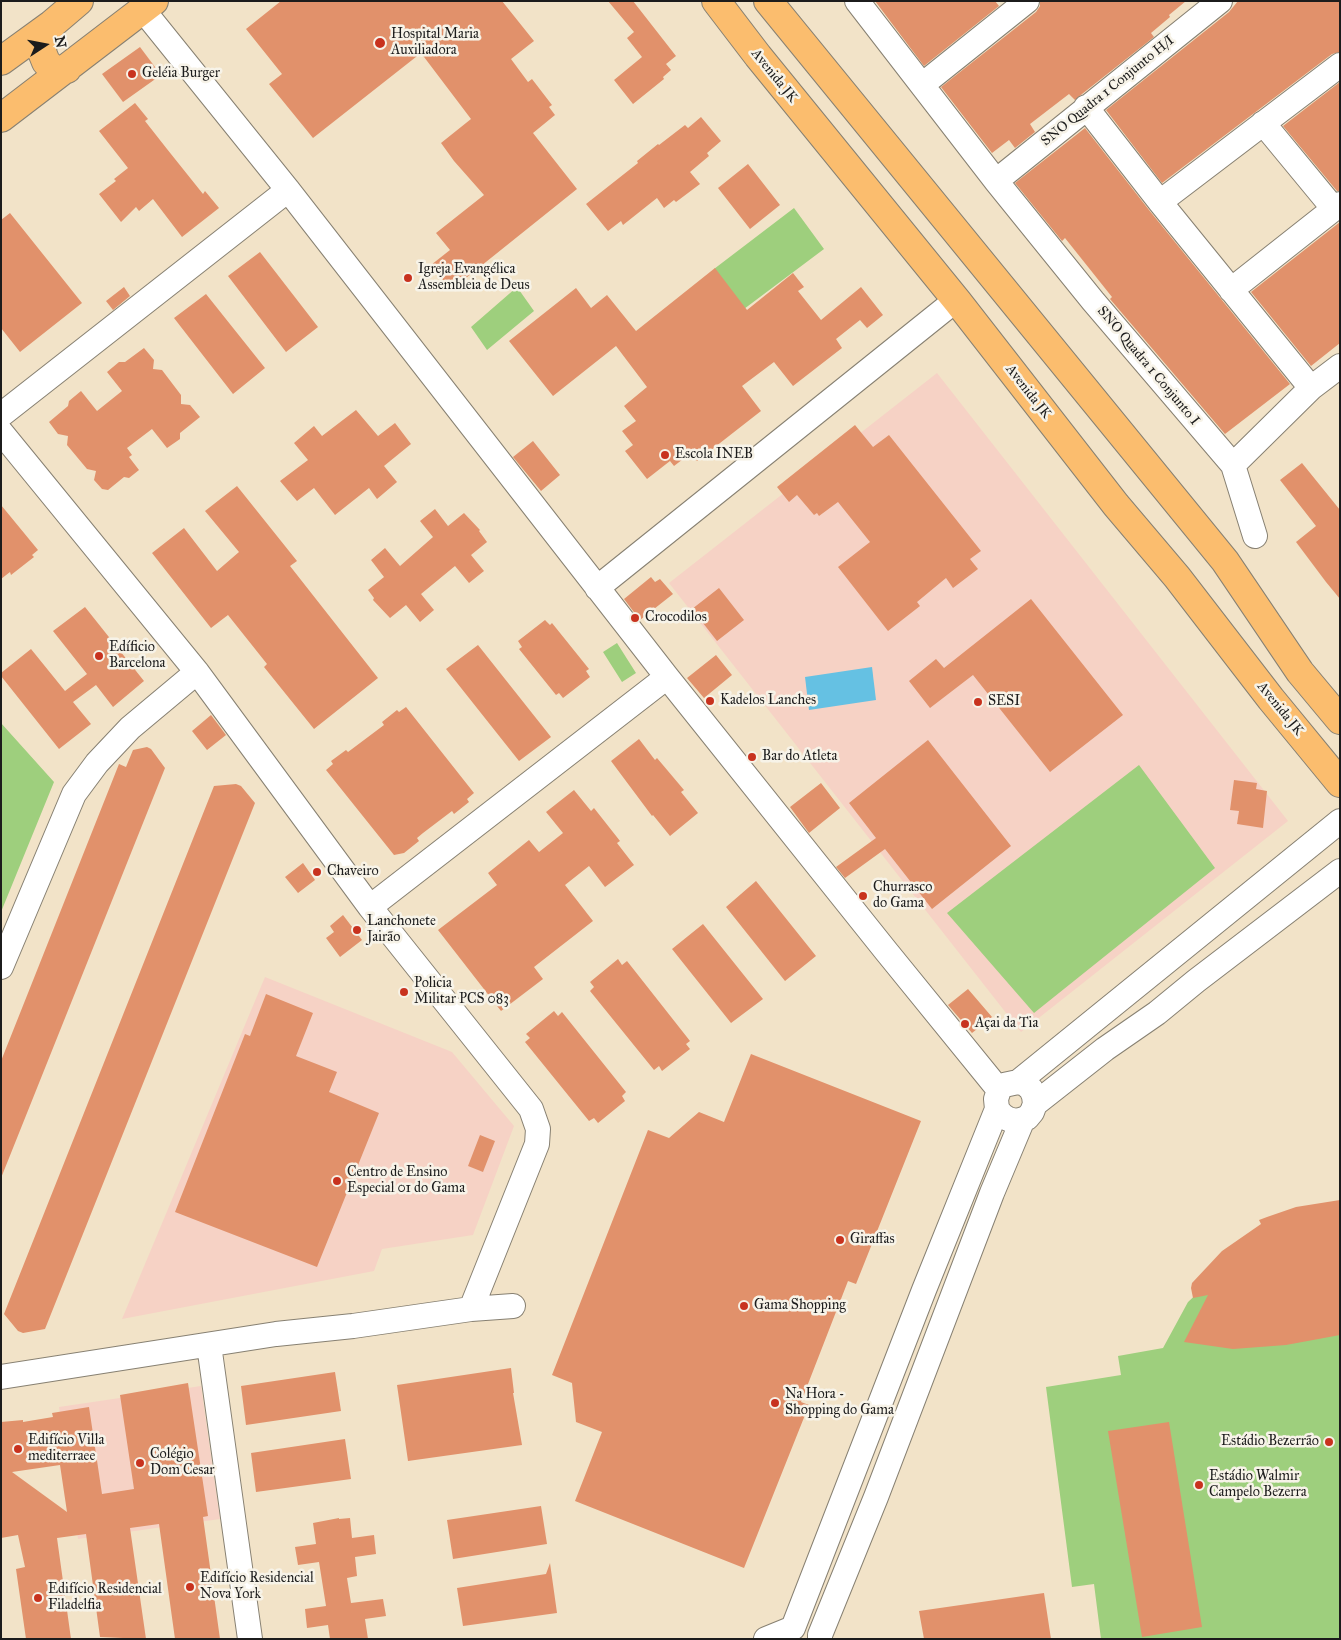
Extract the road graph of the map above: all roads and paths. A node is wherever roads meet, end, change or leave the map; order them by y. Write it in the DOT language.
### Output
graph roads {
  1 [pos="79,1"];
  2 [pos="716,1"];
  3 [pos="768,1"];
  4 [pos="857,1"];
  5 [pos="1016,4"];
  6 [pos="1211,4"];
  7 [pos="148,6"];
  8 [pos="785,23"];
  9 [pos="52,24"];
  10 [pos="758,56"];
  11 [pos="1,61"];
  12 [pos="1340,65"];
  13 [pos="67,69"];
  14 [pos="922,85"];
  15 [pos="1086,107"];
  16 [pos="1,118"];
  17 [pos="1263,123"];
  18 [pos="996,180"];
  19 [pos="288,190"];
  20 [pos="1160,202"];
  21 [pos="1337,207"];
  22 [pos="1231,290"];
  23 [pos="956,300"];
  24 [pos="1340,366"];
  25 [pos="1311,388"];
  26 [pos="1,415"];
  27 [pos="1,432"];
  28 [pos="1232,465"];
  29 [pos="1255,536"];
  30 [pos="597,588"];
  31 [pos="197,672"];
  32 [pos="1300,672"];
  33 [pos="667,677"];
  34 [pos="1271,699"];
  35 [pos="1340,720"];
  36 [pos="1340,783"];
  37 [pos="1340,821"];
  38 [pos="1296,857"];
  39 [pos="1340,871"];
  40 [pos="1321,886"];
  41 [pos="370,907"];
  42 [pos="1,967"];
  43 [pos="1005,1094"];
  44 [pos="1029,1112"];
  45 [pos="513,1306"];
  46 [pos="471,1309"];
  47 [pos="209,1344"];
  48 [pos="1,1377"];
  49 [pos="791,1633"];
  50 [pos="820,1637"];
  51 [pos="250,1639"];
  52 [pos="766,1639"];
  1 -- 9 [label="main road"];
  2 -- 10 [label="main road, Avenida JK"];
  3 -- 8 [label="main road"];
  4 -- 14 [label="street, SNO Quadra 1 Conjunto I"];
  5 -- 14 [label="street"];
  6 -- 15 [label="street, SNO Quadra 1 Conjunto H/I"];
  7 -- 13 [label="main road"];
  7 -- 19 [label="street"];
  8 -- 10 [label="main road"];
  8 -- 32 [label="main road"];
  9 -- 11 [label="main road"];
  9 -- 13 [label="main road"];
  10 -- 23 [label="main road, Avenida JK"];
  12 -- 17 [label="street"];
  13 -- 16 [label="main road"];
  14 -- 18 [label="street, SNO Quadra 1 Conjunto I"];
  15 -- 18 [label="street, SNO Quadra 1 Conjunto H/I"];
  15 -- 20 [label="street"];
  17 -- 20 [label="street"];
  17 -- 21 [label="street"];
  18 -- 28 [label="street, SNO Quadra 1 Conjunto I"];
  19 -- 26 [label="street"];
  19 -- 30 [label="street"];
  20 -- 22 [label="street"];
  21 -- 22 [label="street"];
  22 -- 25 [label="street"];
  23 -- 30 [label="street"];
  23 -- 34 [label="main road, Avenida JK"];
  24 -- 25 [label="street"];
  25 -- 28 [label="street"];
  27 -- 31 [label="street"];
  28 -- 29 [label="street"];
  30 -- 33 [label="street"];
  31 -- 41 [label="street"];
  31 -- 42 [label="street"];
  32 -- 34 [label="main road"];
  32 -- 35 [label="main road"];
  33 -- 41 [label="street"];
  33 -- 43 [label="street"];
  34 -- 36 [label="main road, Avenida JK"];
  37 -- 38 [label="street"];
  38 -- 40 [label="street"];
  38 -- 43 [label="street"];
  39 -- 40 [label="street"];
  40 -- 44 [label="street"];
  41 -- 46 [label="street"];
  43 -- 44 [label="street"];
  43 -- 44 [label="street"];
  43 -- 49 [label="street"];
  44 -- 50 [label="street"];
  45 -- 46 [label="street"];
  46 -- 47 [label="street"];
  47 -- 48 [label="street"];
  47 -- 51 [label="street"];
  49 -- 50 [label="street"];
  49 -- 52 [label="street"];
}
